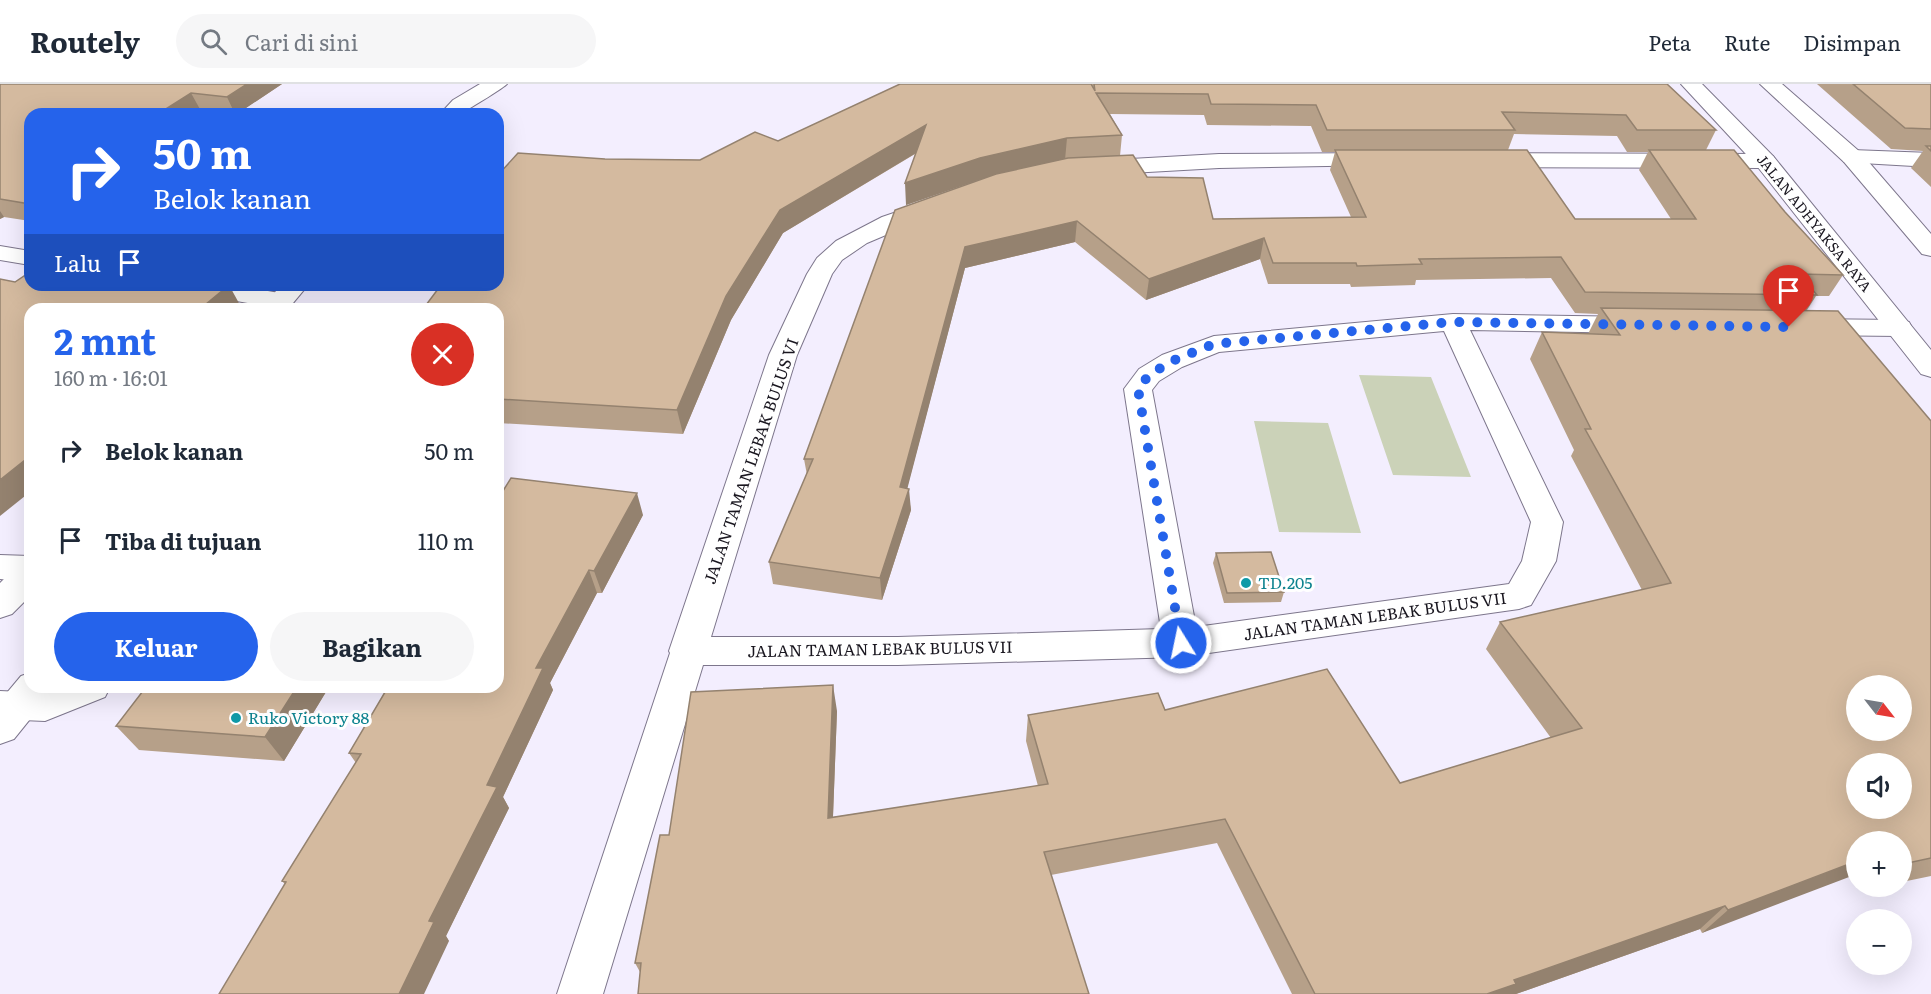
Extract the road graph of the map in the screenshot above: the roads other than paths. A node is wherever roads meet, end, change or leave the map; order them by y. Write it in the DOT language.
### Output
graph roads {
  1 [pos="497,84"];
  2 [pos="1691,84"];
  3 [pos="1770,84"];
  4 [pos="455,108"];
  5 [pos="1852,158"];
  6 [pos="1396,160"];
  7 [pos="1467,160"];
  8 [pos="1765,160"];
  9 [pos="1931,160"];
  10 [pos="1066,170"];
  11 [pos="956,198"];
  12 [pos="1931,249"];
  13 [pos="0,253"];
  14 [pos="24,257"];
  15 [pos="234,291"];
  16 [pos="284,298"];
  17 [pos="1453,322"];
  18 [pos="1669,325"];
  19 [pos="1777,327"];
  20 [pos="1899,328"];
  21 [pos="1931,368"];
  22 [pos="0,567"];
  23 [pos="24,569"];
  24 [pos="24,580"];
  25 [pos="0,605"];
  26 [pos="1181,643"];
  27 [pos="687,651"];
  28 [pos="79,693"];
  29 [pos="13,706"];
  30 [pos="580,994"];
  1 -- 4 [label="street"];
  2 -- 8 [label="street, JALAN ADHYAKSA RAYA"];
  3 -- 5 [label="street"];
  5 -- 9 [label="street"];
  5 -- 12 [label="street"];
  6 -- 10 [label="street"];
  7 -- 8 [label="street"];
  8 -- 20 [label="street, JALAN ADHYAKSA RAYA"];
  11 -- 27 [label="street, JALAN TAMAN LEBAK BULUS VI"];
  13 -- 14 [label="street"];
  15 -- 16 [label="street"];
  17 -- 18 [label="street"];
  17 -- 26 [label="street"];
  17 -- 26 [label="street, JALAN TAMAN LEBAK BULUS VII"];
  19 -- 20 [label="street"];
  20 -- 21 [label="street, JALAN ADHYAKSA RAYA"];
  22 -- 23 [label="street"];
  24 -- 25 [label="street"];
  26 -- 27 [label="street, JALAN TAMAN LEBAK BULUS VII"];
  27 -- 30 [label="street, JALAN TAMAN LEBAK BULUS VI"];
  28 -- 29 [label="lane"];
}
